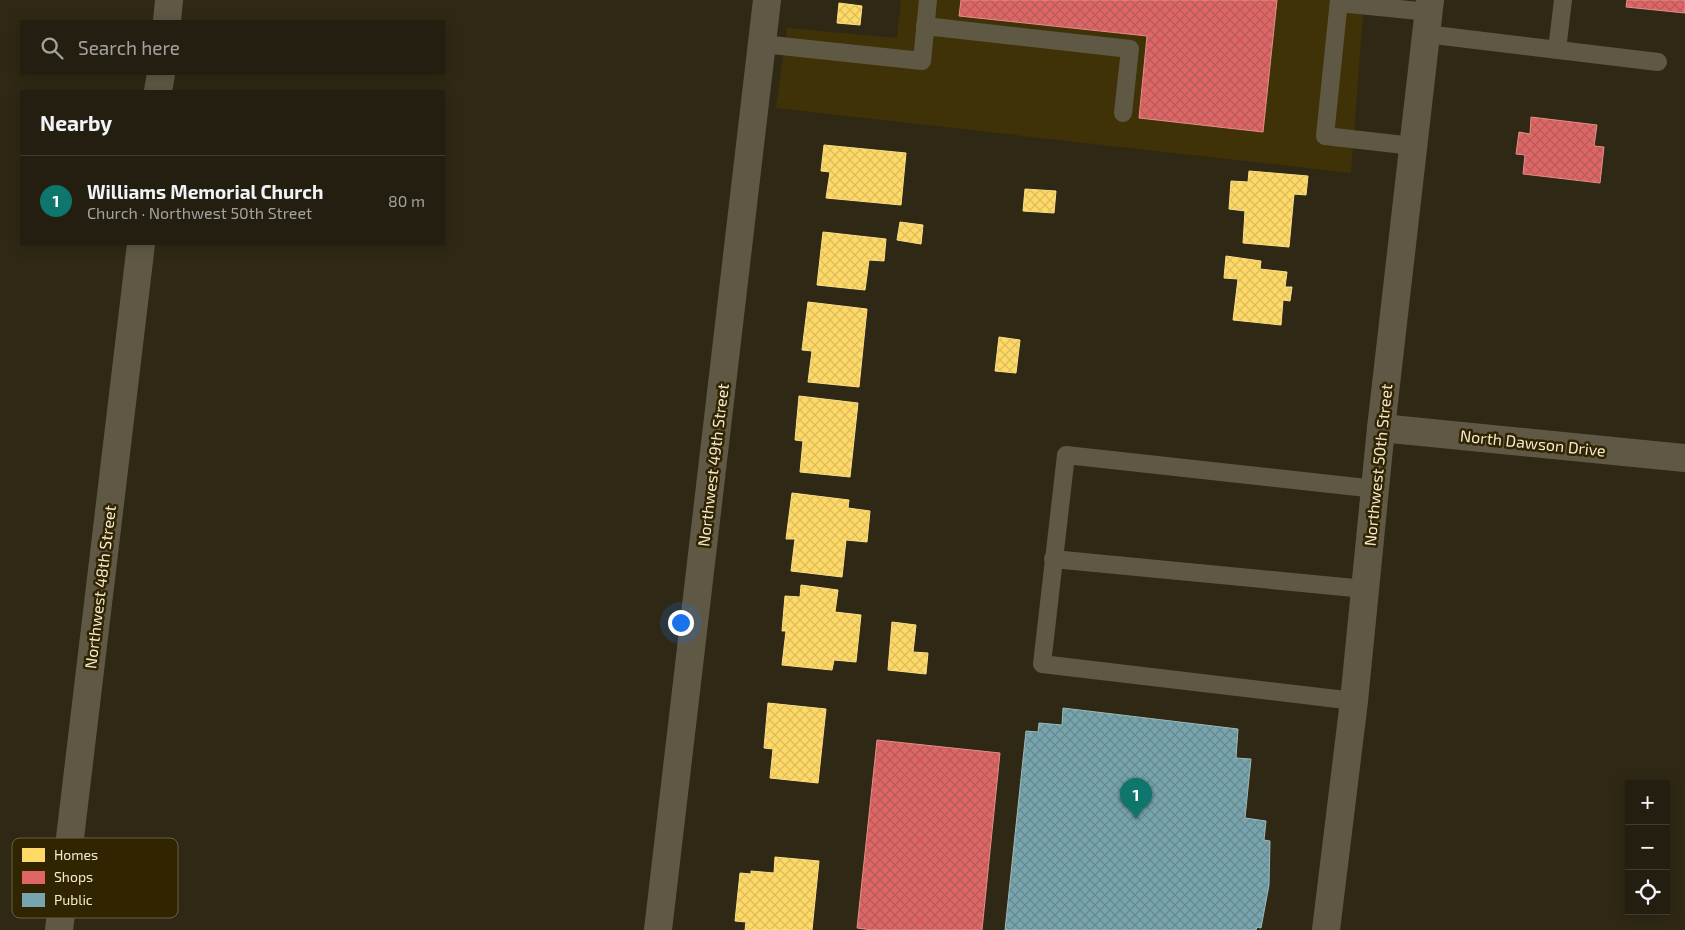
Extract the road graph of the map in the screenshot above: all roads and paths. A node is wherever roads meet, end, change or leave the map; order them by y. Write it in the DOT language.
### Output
graph roads {
  1 [pos="169,0"];
  2 [pos="767,0"];
  3 [pos="928,0"];
  4 [pos="1562,0"];
  5 [pos="1339,2"];
  6 [pos="1428,15"];
  7 [pos="167,20"];
  8 [pos="925,26"];
  9 [pos="762,44"];
  10 [pos="1557,50"];
  11 [pos="1658,62"];
  12 [pos="160,75"];
  13 [pos="158,90"];
  14 [pos="1123,113"];
  15 [pos="1413,146"];
  16 [pos="141,245"];
  17 [pos="1381,428"];
  18 [pos="1685,458"];
  19 [pos="1376,489"];
  20 [pos="1053,559"];
  21 [pos="1365,588"];
  22 [pos="1354,701"];
  23 [pos="70,838"];
  24 [pos="658,930"];
  25 [pos="1326,930"];
  1 -- 7 [label="street"];
  2 -- 9 [label="street, Northwest 49th Street"];
  3 -- 8 [label="lane"];
  4 -- 10 [label="lane"];
  5 -- 6 [label="lane"];
  5 -- 15 [label="lane"];
  6 -- 10 [label="lane"];
  6 -- 15 [label="street, Northwest 50th Street"];
  8 -- 9 [label="lane"];
  8 -- 14 [label="lane"];
  9 -- 24 [label="street, Northwest 49th Street"];
  10 -- 11 [label="lane"];
  12 -- 13 [label="street"];
  15 -- 17 [label="street, Northwest 50th Street"];
  16 -- 23 [label="street, Northwest 48th Street"];
  17 -- 18 [label="street, North Dawson Drive"];
  17 -- 19 [label="street, Northwest 50th Street"];
  19 -- 20 [label="lane"];
  19 -- 21 [label="street, Northwest 50th Street"];
  20 -- 21 [label="lane"];
  20 -- 22 [label="lane"];
  21 -- 22 [label="street, Northwest 50th Street"];
  22 -- 25 [label="street, Northwest 50th Street"];
}
